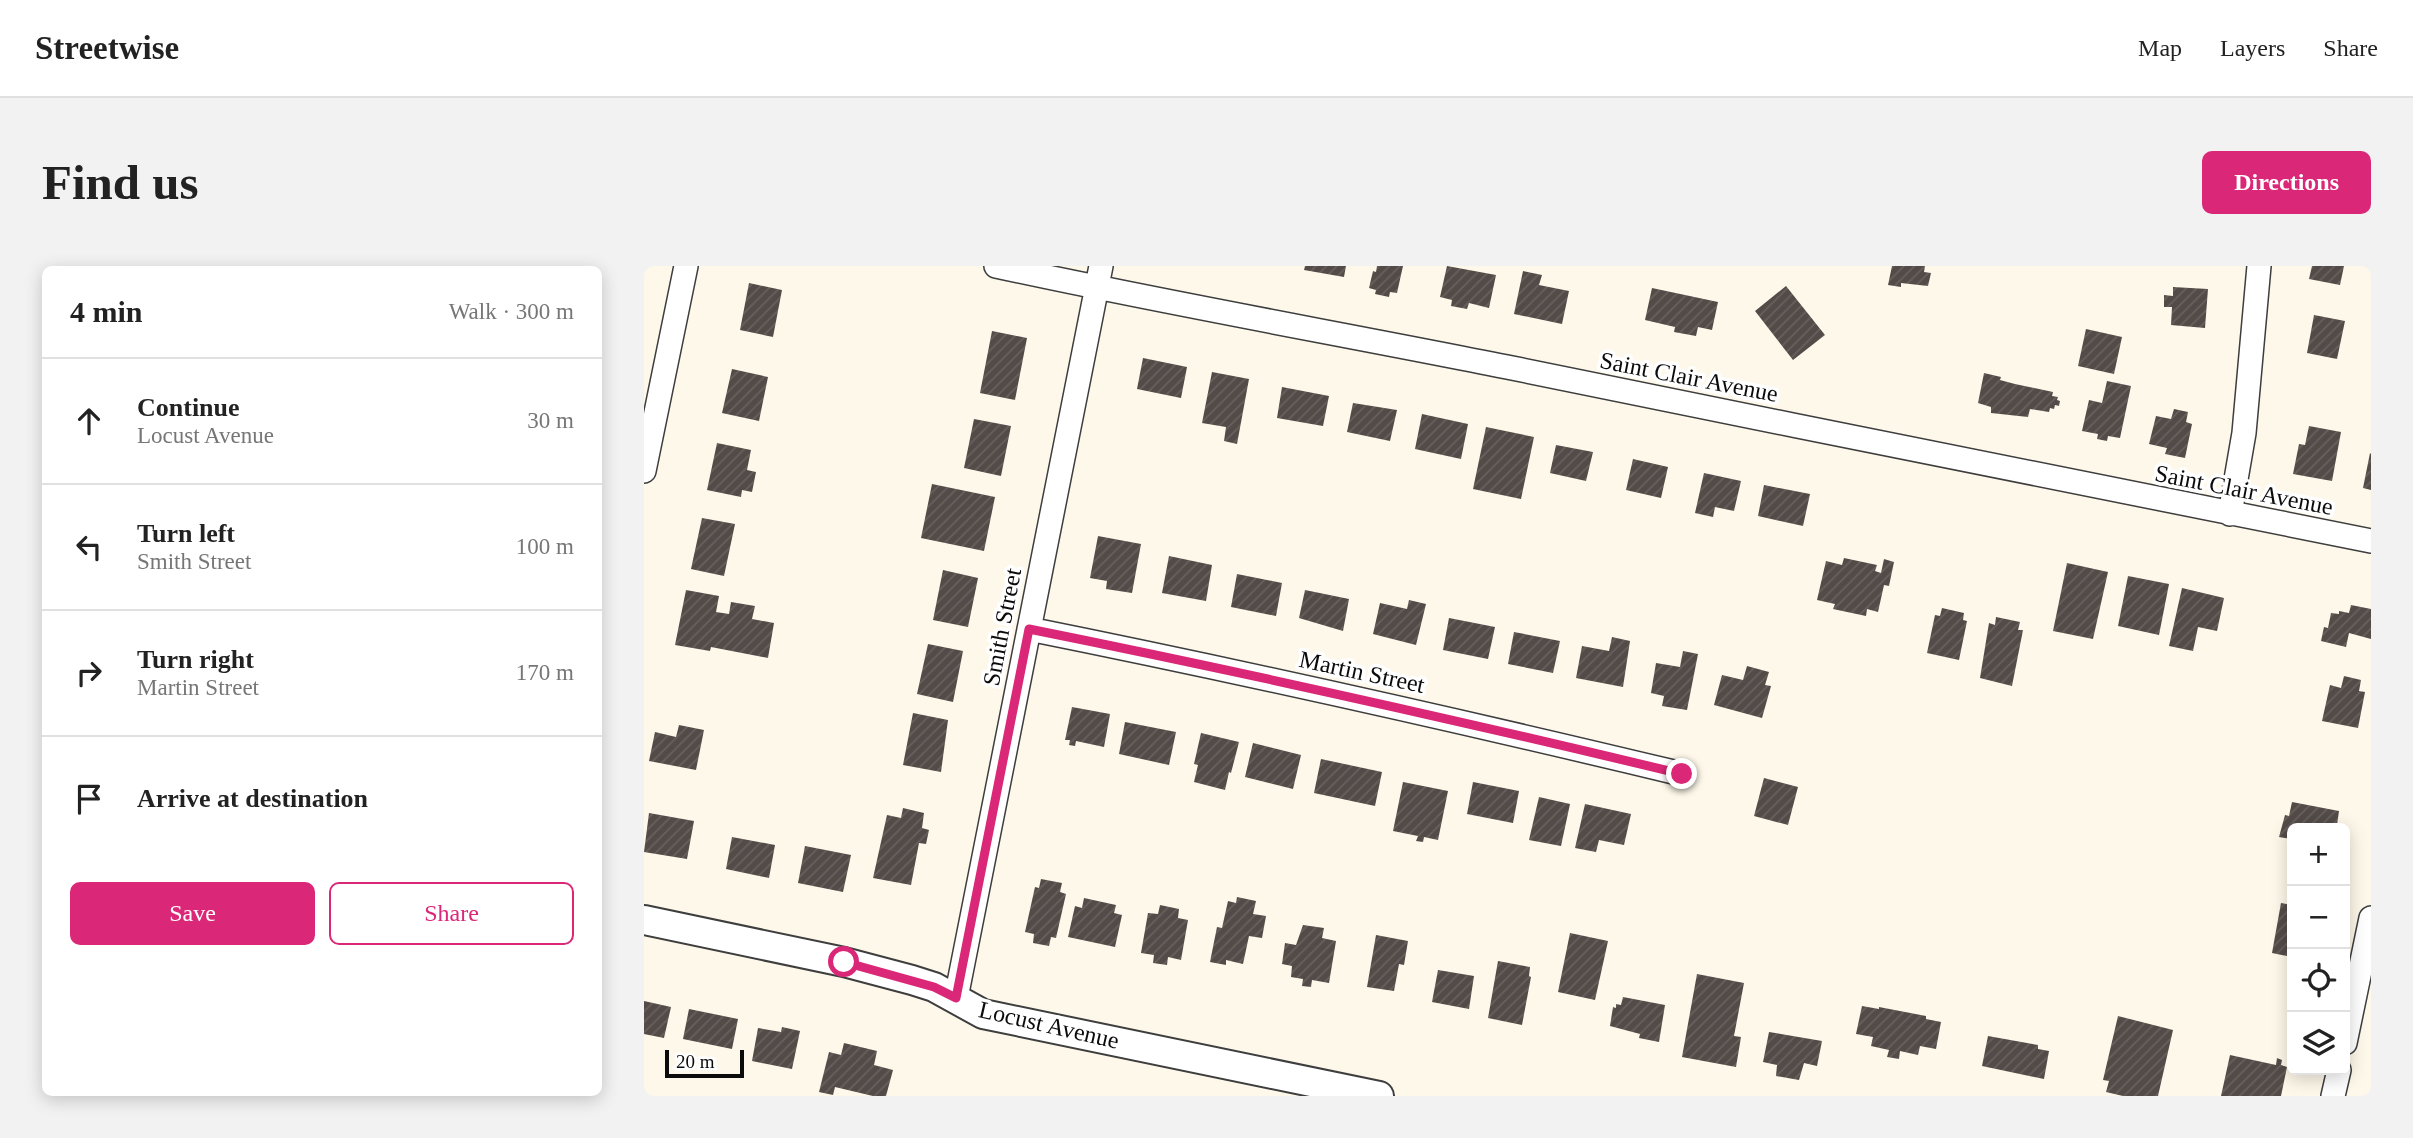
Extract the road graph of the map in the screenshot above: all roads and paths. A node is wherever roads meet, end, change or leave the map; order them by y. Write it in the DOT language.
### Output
graph roads {
  1 [pos="686,266"];
  2 [pos="996,266"];
  3 [pos="2259,266"];
  4 [pos="1099,277"];
  5 [pos="644,471"];
  6 [pos="2230,514"];
  7 [pos="2371,541"];
  8 [pos="1029,629"];
  9 [pos="1682,774"];
  10 [pos="2371,918"];
  11 [pos="644,920"];
  12 [pos="956,998"];
  13 [pos="2350,1018"];
  14 [pos="2338,1075"];
  15 [pos="1379,1096"];
  16 [pos="2333,1096"];
  1 -- 5 [label="street"];
  2 -- 4 [label="street, Saint Clair Avenue"];
  3 -- 6 [label="street"];
  4 -- 6 [label="street, Saint Clair Avenue"];
  4 -- 8 [label="street, Smith Street"];
  6 -- 7 [label="street, Saint Clair Avenue"];
  8 -- 9 [label="street, Martin Street"];
  8 -- 12 [label="street, Smith Street"];
  10 -- 13 [label="street"];
  11 -- 12 [label="street, Locust Avenue"];
  12 -- 15 [label="street, Locust Avenue"];
  14 -- 16 [label="street"];
}
